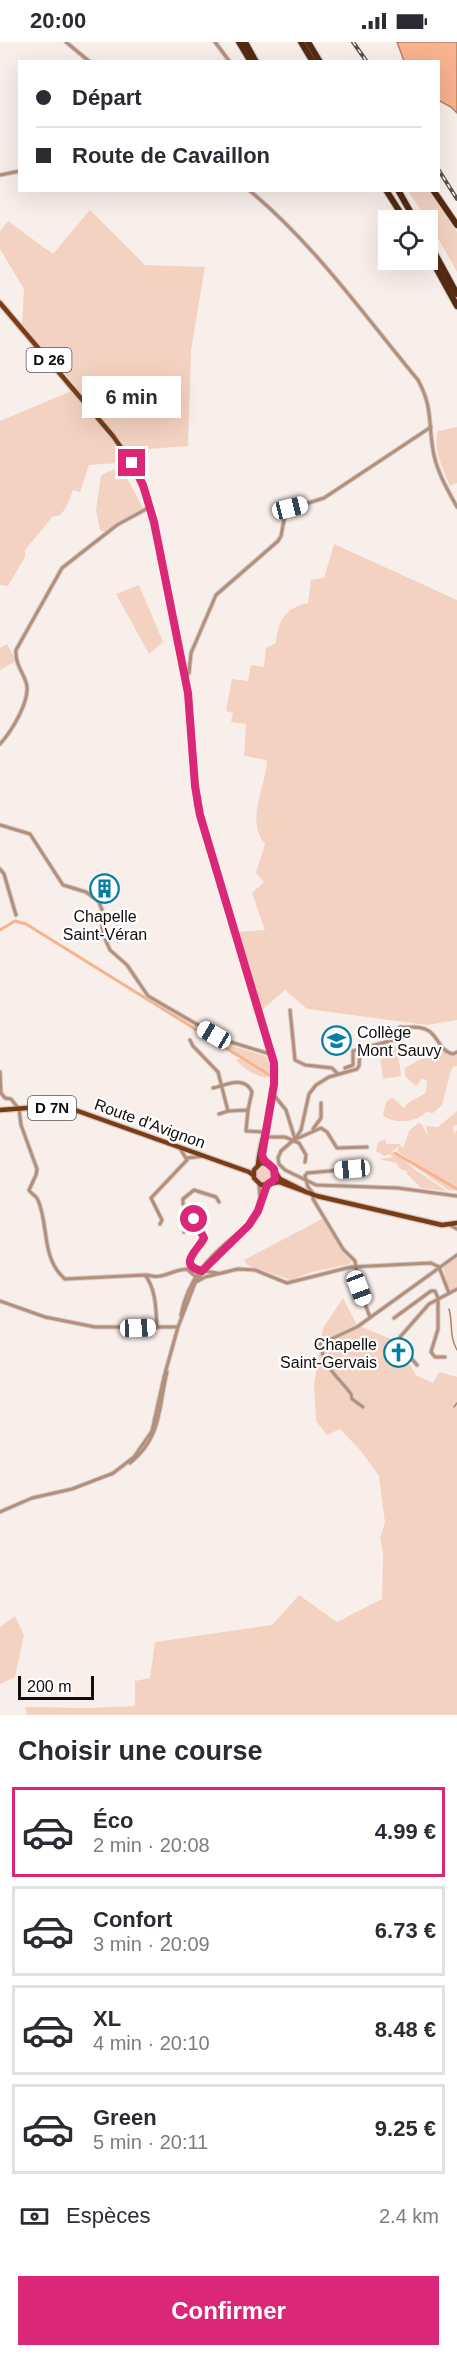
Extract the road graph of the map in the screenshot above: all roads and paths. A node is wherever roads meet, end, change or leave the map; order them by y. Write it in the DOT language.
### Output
graph roads {
  1 [pos="66,42"];
  2 [pos="215,42"];
  3 [pos="238,42"];
  4 [pos="245,42"];
  5 [pos="301,42"];
  6 [pos="308,42"];
  7 [pos="88,60"];
  8 [pos="228,60"];
  9 [pos="250,60"];
  10 [pos="255,60"];
  11 [pos="310,60"];
  12 [pos="319,60"];
  13 [pos="18,171"];
  14 [pos="0,175"];
  15 [pos="251,192"];
  16 [pos="387,192"];
  17 [pos="392,192"];
  18 [pos="399,192"];
  19 [pos="435,192"];
  20 [pos="400,210"];
  21 [pos="402,210"];
  22 [pos="409,210"];
  23 [pos="457,223"];
  24 [pos="438,259"];
  25 [pos="435,270"];
  26 [pos="438,270"];
  27 [pos="448,277"];
  28 [pos="447,287"];
  29 [pos="457,288"];
  30 [pos="457,294"];
  31 [pos="0,303"];
  32 [pos="457,306"];
  33 [pos="431,427"];
  34 [pos="150,507"];
  35 [pos="457,507"];
  36 [pos="185,675"];
  37 [pos="0,744"];
  38 [pos="0,825"];
  39 [pos="0,870"];
  40 [pos="16,915"];
  41 [pos="290,1010"];
  42 [pos="406,1029"];
  43 [pos="398,1036"];
  44 [pos="190,1040"];
  45 [pos="457,1052"];
  46 [pos="271,1054"];
  47 [pos="0,1072"];
  48 [pos="338,1074"];
  49 [pos="0,1086"];
  50 [pos="222,1086"];
  51 [pos="213,1088"];
  52 [pos="273,1094"];
  53 [pos="321,1103"];
  54 [pos="19,1109"];
  55 [pos="0,1110"];
  56 [pos="248,1110"];
  57 [pos="228,1111"];
  58 [pos="219,1114"];
  59 [pos="311,1132"];
  60 [pos="264,1137"];
  61 [pos="294,1140"];
  62 [pos="367,1147"];
  63 [pos="181,1148"];
  64 [pos="174,1151"];
  65 [pos="205,1156"];
  66 [pos="187,1158"];
  67 [pos="219,1161"];
  68 [pos="305,1162"];
  69 [pos="266,1163"];
  70 [pos="257,1166"];
  71 [pos="352,1169"];
  72 [pos="292,1174"];
  73 [pos="253,1175"];
  74 [pos="278,1177"];
  75 [pos="273,1182"];
  76 [pos="308,1183"];
  77 [pos="258,1184"];
  78 [pos="267,1185"];
  79 [pos="306,1192"];
  80 [pos="315,1195"];
  81 [pos="457,1196"];
  82 [pos="219,1202"];
  83 [pos="457,1223"];
  84 [pos="160,1224"];
  85 [pos="195,1224"];
  86 [pos="450,1226"];
  87 [pos="457,1229"];
  88 [pos="184,1232"];
  89 [pos="457,1255"];
  90 [pos="208,1264"];
  91 [pos="356,1267"];
  92 [pos="439,1267"];
  93 [pos="200,1271"];
  94 [pos="211,1274"];
  95 [pos="145,1275"];
  96 [pos="196,1277"];
  97 [pos="193,1288"];
  98 [pos="457,1289"];
  99 [pos="449,1293"];
  100 [pos="438,1298"];
  101 [pos="0,1301"];
  102 [pos="370,1317"];
  103 [pos="394,1318"];
  104 [pos="157,1328"];
  105 [pos="178,1328"];
  106 [pos="322,1343"];
  107 [pos="316,1346"];
  108 [pos="444,1357"];
  109 [pos="417,1365"];
  110 [pos="363,1407"];
  111 [pos="0,1512"];
  1 -- 7 [label="street"];
  2 -- 8 [label="street"];
  3 -- 9 [label="highway"];
  4 -- 10 [label="highway"];
  5 -- 11 [label="highway"];
  6 -- 12 [label="highway"];
  13 -- 14 [label="street"];
  15 -- 33 [label="street"];
  16 -- 20 [label="highway"];
  17 -- 21 [label="highway"];
  18 -- 22 [label="highway"];
  19 -- 23 [label="highway"];
  24 -- 27 [label="highway"];
  25 -- 28 [label="highway"];
  26 -- 28 [label="highway"];
  27 -- 29 [label="highway"];
  27 -- 30 [label="highway"];
  28 -- 32 [label="highway"];
  31 -- 34 [label="main road, D 26"];
  33 -- 35 [label="street"];
  33 -- 36 [label="street"];
  34 -- 36 [label="main road, D 26"];
  34 -- 37 [label="street"];
  36 -- 46 [label="main road, D 26"];
  38 -- 46 [label="street"];
  39 -- 40 [label="street"];
  41 -- 48 [label="street"];
  42 -- 43 [label="street"];
  42 -- 43 [label="street"];
  42 -- 45 [label="street"];
  43 -- 48 [label="street"];
  44 -- 50 [label="street"];
  46 -- 52 [label="main road, D 26"];
  47 -- 49 [label="street"];
  48 -- 61 [label="street"];
  49 -- 54 [label="street"];
  50 -- 51 [label="street"];
  50 -- 56 [label="street"];
  50 -- 57 [label="street"];
  52 -- 60 [label="main road, D 26"];
  52 -- 61 [label="street"];
  53 -- 59 [label="street"];
  54 -- 55 [label="main road, Route d'Avignon / D 7N"];
  54 -- 63 [label="main road, Route d'Avignon / D 7N"];
  54 -- 95 [label="street"];
  56 -- 57 [label="street"];
  56 -- 60 [label="street"];
  57 -- 58 [label="street"];
  59 -- 61 [label="street"];
  59 -- 62 [label="street"];
  60 -- 61 [label="street"];
  60 -- 69 [label="main road, D 26"];
  60 -- 70 [label="main road"];
  61 -- 68 [label="street"];
  61 -- 72 [label="street"];
  63 -- 64 [label="street"];
  63 -- 65 [label="main road, Route d'Avignon / D 7N"];
  63 -- 66 [label="street"];
  65 -- 66 [label="street"];
  65 -- 67 [label="main road, Route d'Avignon / D 7N"];
  66 -- 84 [label="street"];
  67 -- 70 [label="main road, Route d'Avignon"];
  67 -- 73 [label="main road, Route d'Avignon"];
  69 -- 70 [label="main road"];
  69 -- 74 [label="main road"];
  70 -- 73 [label="main road"];
  71 -- 76 [label="street"];
  72 -- 74 [label="street"];
  72 -- 76 [label="street"];
  73 -- 77 [label="main road"];
  74 -- 75 [label="main road"];
  74 -- 79 [label="main road"];
  75 -- 78 [label="main road"];
  75 -- 79 [label="main road"];
  76 -- 80 [label="street"];
  76 -- 81 [label="street"];
  77 -- 78 [label="main road"];
  77 -- 93 [label="street"];
  78 -- 90 [label="street"];
  79 -- 80 [label="main road"];
  80 -- 86 [label="main road"];
  80 -- 91 [label="street"];
  82 -- 85 [label="street"];
  83 -- 86 [label="main road"];
  85 -- 88 [label="street"];
  85 -- 93 [label="street"];
  86 -- 87 [label="street"];
  89 -- 92 [label="street"];
  90 -- 93 [label="street"];
  90 -- 94 [label="street"];
  91 -- 92 [label="street"];
  91 -- 94 [label="street"];
  91 -- 102 [label="street"];
  92 -- 99 [label="street"];
  92 -- 102 [label="street"];
  93 -- 94 [label="street"];
  93 -- 96 [label="street"];
  94 -- 97 [label="street"];
  95 -- 96 [label="street"];
  95 -- 104 [label="street"];
  96 -- 97 [label="street"];
  96 -- 105 [label="street"];
  97 -- 105 [label="street"];
  98 -- 99 [label="street"];
  99 -- 100 [label="street"];
  100 -- 103 [label="street"];
  100 -- 108 [label="street"];
  100 -- 109 [label="street"];
  101 -- 104 [label="street"];
  102 -- 106 [label="street"];
  104 -- 105 [label="street"];
  105 -- 111 [label="street"];
  106 -- 107 [label="street"];
  106 -- 110 [label="street"];
}
